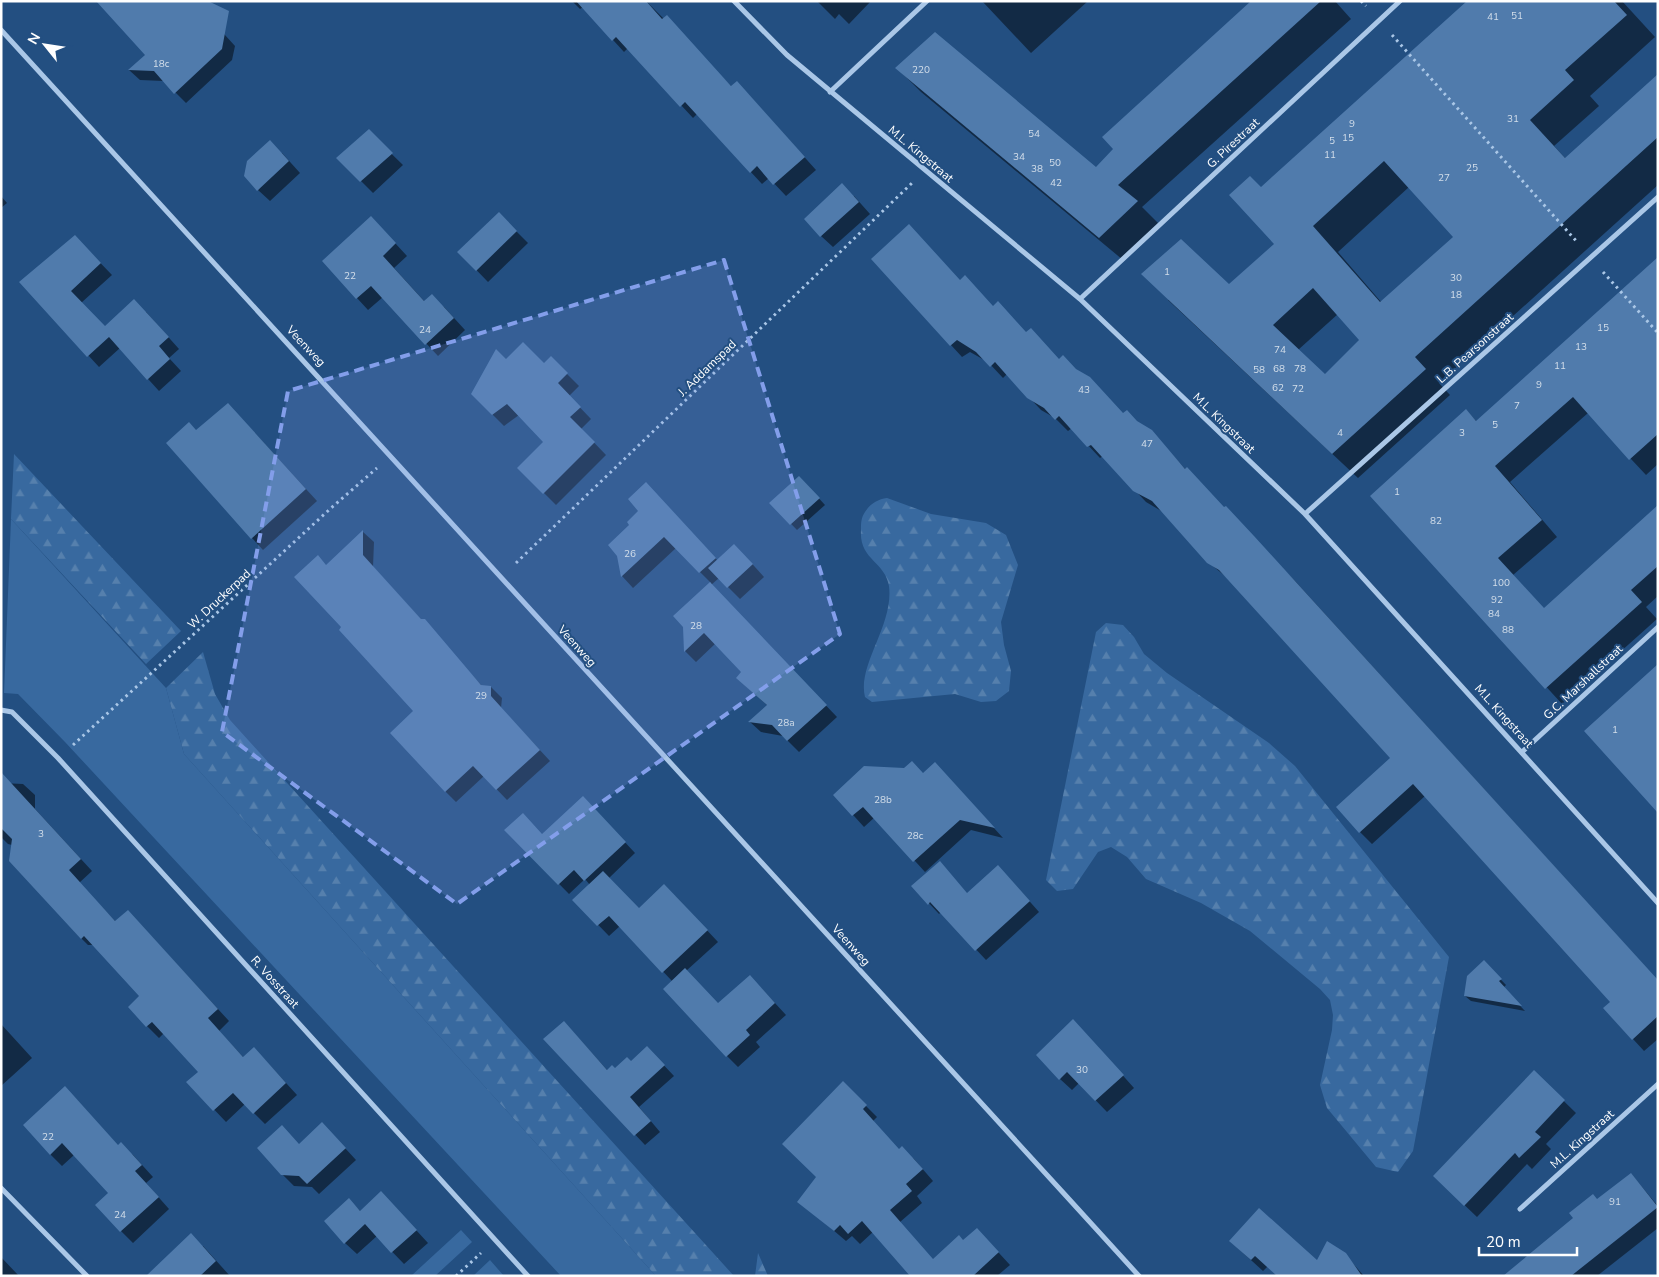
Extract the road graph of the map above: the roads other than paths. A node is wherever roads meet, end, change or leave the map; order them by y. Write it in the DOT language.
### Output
graph roads {
  1 [pos="734,1"];
  2 [pos="927,1"];
  3 [pos="1400,1"];
  4 [pos="1,30"];
  5 [pos="830,92"];
  6 [pos="1658,197"];
  7 [pos="1080,299"];
  8 [pos="1305,514"];
  9 [pos="1658,627"];
  10 [pos="1,710"];
  11 [pos="1522,752"];
  12 [pos="1658,903"];
  13 [pos="1658,1084"];
  14 [pos="1,1188"];
  15 [pos="1520,1209"];
  16 [pos="87,1276"];
  17 [pos="528,1276"];
  18 [pos="1139,1276"];
  1 -- 5 [label="street, M.L. Kingstraat"];
  2 -- 5 [label="street"];
  3 -- 7 [label="street, G. Pirestraat"];
  4 -- 18 [label="street, Veenweg"];
  5 -- 7 [label="street, M.L. Kingstraat"];
  6 -- 8 [label="street, L.B. Pearsonstraat"];
  7 -- 8 [label="street, M.L. Kingstraat"];
  8 -- 11 [label="street, M.L. Kingstraat"];
  9 -- 11 [label="street, G.C. Marshallstraat"];
  10 -- 17 [label="street, R. Vosstraat"];
  11 -- 12 [label="street, M.L. Kingstraat"];
  13 -- 15 [label="street, M.L. Kingstraat"];
  14 -- 16 [label="street"];
}
